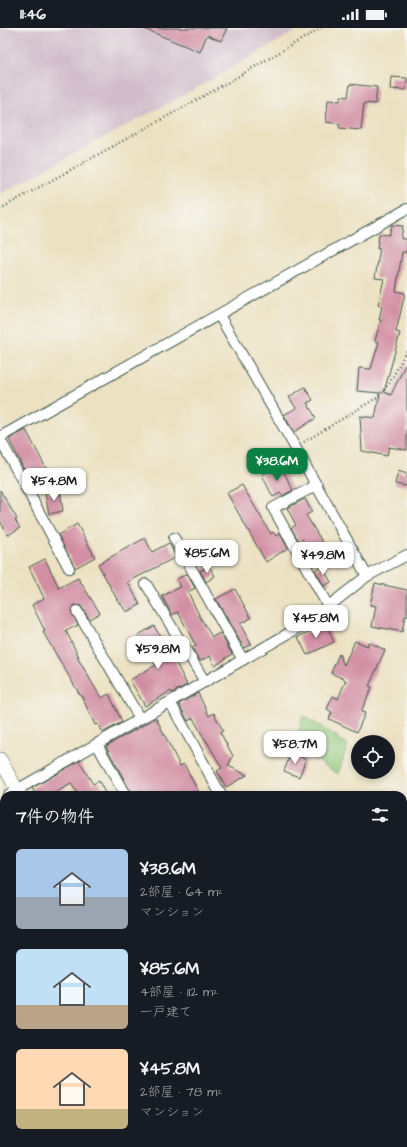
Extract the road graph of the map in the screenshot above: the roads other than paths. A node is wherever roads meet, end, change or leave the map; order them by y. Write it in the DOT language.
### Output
graph roads {
  1 [pos="407,209"];
  2 [pos="219,316"];
  3 [pos="0,438"];
  4 [pos="317,485"];
  5 [pos="174,538"];
  6 [pos="407,555"];
  7 [pos="69,568"];
  8 [pos="367,576"];
  9 [pos="146,584"];
  10 [pos="328,606"];
  11 [pos="77,611"];
  12 [pos="243,660"];
  13 [pos="205,682"];
  14 [pos="170,702"];
  15 [pos="140,719"];
  16 [pos="97,744"];
  17 [pos="0,759"];
  18 [pos="14,791"];
  19 [pos="18,791"];
  20 [pos="123,791"];
  21 [pos="220,791"];
  1 -- 2 [label="street"];
  2 -- 3 [label="street"];
  2 -- 4 [label="street"];
  3 -- 7 [label="street"];
  4 -- 8 [label="street"];
  4 -- 10 [label="street"];
  5 -- 12 [label="street"];
  6 -- 8 [label="street"];
  8 -- 10 [label="street"];
  9 -- 13 [label="street"];
  10 -- 12 [label="street"];
  11 -- 15 [label="street"];
  12 -- 13 [label="street"];
  13 -- 14 [label="street"];
  14 -- 15 [label="street"];
  14 -- 21 [label="street"];
  15 -- 16 [label="street"];
  16 -- 19 [label="street"];
  16 -- 20 [label="street"];
  17 -- 18 [label="street"];
}
